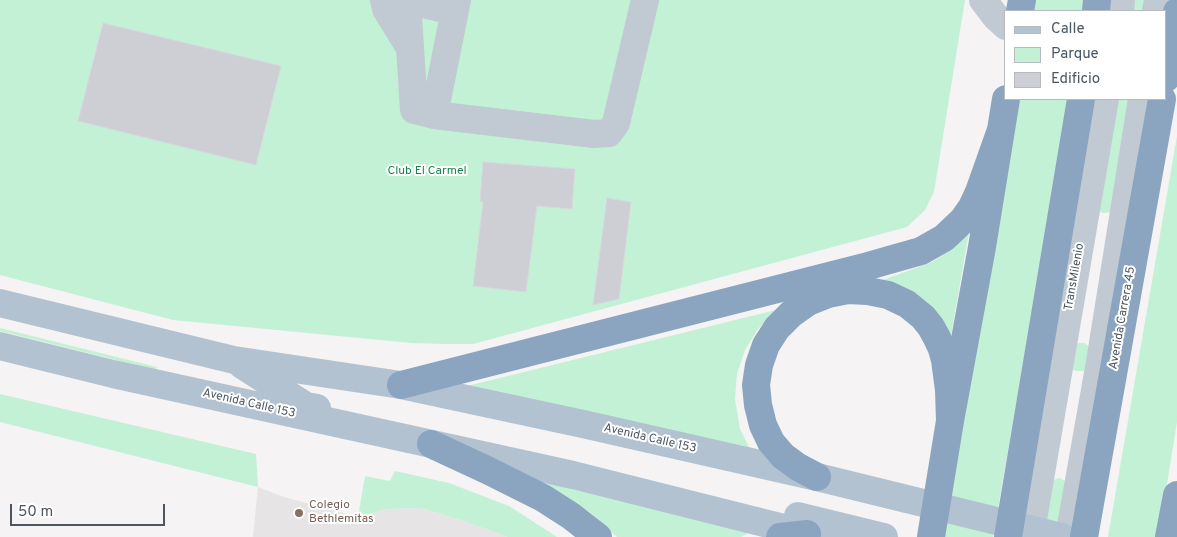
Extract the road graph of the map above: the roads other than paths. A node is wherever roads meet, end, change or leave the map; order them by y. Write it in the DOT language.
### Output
graph roads {
  1 [pos="384,0"];
  2 [pos="407,0"];
  3 [pos="645,0"];
  4 [pos="983,0"];
  5 [pos="456,6"];
  6 [pos="1177,12"];
  7 [pos="1004,24"];
  8 [pos="411,49"];
  9 [pos="446,56"];
  10 [pos="1167,72"];
  11 [pos="1006,100"];
  12 [pos="1081,100"];
  13 [pos="1105,100"];
  14 [pos="1142,100"];
  15 [pos="1162,100"];
  16 [pos="434,115"];
  17 [pos="1001,130"];
  18 [pos="1089,196"];
  19 [pos="1125,202"];
  20 [pos="1097,256"];
  21 [pos="1092,290"];
  22 [pos="0,303"];
  23 [pos="0,346"];
  24 [pos="1060,359"];
  25 [pos="234,360"];
  26 [pos="1100,362"];
  27 [pos="401,385"];
  28 [pos="1072,412"];
  29 [pos="950,421"];
  30 [pos="1067,440"];
  31 [pos="431,444"];
  32 [pos="574,468"];
  33 [pos="817,477"];
  34 [pos="1040,486"];
  35 [pos="1077,494"];
  36 [pos="1177,495"];
  37 [pos="814,535"];
  38 [pos="598,537"];
  39 [pos="780,537"];
  40 [pos="884,537"];
  41 [pos="931,537"];
  42 [pos="1008,537"];
  43 [pos="1030,537"];
  44 [pos="1062,537"];
  45 [pos="1069,537"];
  46 [pos="1084,537"];
  47 [pos="1169,537"];
  1 -- 8 [label="lane"];
  2 -- 5 [label="lane"];
  2 -- 8 [label="lane"];
  3 -- 16 [label="lane"];
  4 -- 7 [label="lane"];
  5 -- 9 [label="lane"];
  6 -- 10 [label="highway"];
  8 -- 9 [label="lane"];
  8 -- 16 [label="lane"];
  9 -- 16 [label="lane"];
  11 -- 17 [label="highway"];
  12 -- 42 [label="highway"];
  13 -- 18 [label="lane, TransMilenio"];
  14 -- 19 [label="lane, TransMilenio"];
  15 -- 46 [label="highway, Avenida Carrera 45"];
  17 -- 27 [label="highway"];
  17 -- 29 [label="highway"];
  18 -- 20 [label="lane, TransMilenio"];
  18 -- 24 [label="lane, TransMilenio"];
  19 -- 20 [label="lane, TransMilenio"];
  19 -- 26 [label="lane, TransMilenio"];
  20 -- 21 [label="lane, TransMilenio"];
  21 -- 24 [label="lane, TransMilenio"];
  21 -- 26 [label="lane, TransMilenio"];
  22 -- 25 [label="main road, Avenida Calle 153"];
  23 -- 31 [label="main road, Avenida Calle 153"];
  24 -- 28 [label="lane, TransMilenio"];
  24 -- 34 [label="lane, TransMilenio"];
  25 -- 27 [label="main road, Avenida Calle 153"];
  25 -- 32 [label="main road, Avenida Calle 153"];
  26 -- 28 [label="lane, TransMilenio"];
  26 -- 35 [label="lane, TransMilenio"];
  27 -- 33 [label="main road, Avenida Calle 153"];
  28 -- 30 [label="lane, TransMilenio"];
  29 -- 33 [label="highway"];
  29 -- 41 [label="highway"];
  30 -- 34 [label="lane, TransMilenio"];
  30 -- 35 [label="lane, TransMilenio"];
  31 -- 32 [label="main road, Avenida Calle 153"];
  31 -- 38 [label="highway"];
  32 -- 37 [label="main road, Avenida Calle 153"];
  32 -- 40 [label="main road, Avenida Calle 153"];
  33 -- 44 [label="main road, Avenida Calle 153"];
  34 -- 43 [label="lane, TransMilenio"];
  35 -- 45 [label="lane, TransMilenio"];
  36 -- 47 [label="highway"];
  37 -- 39 [label="highway"];
}
